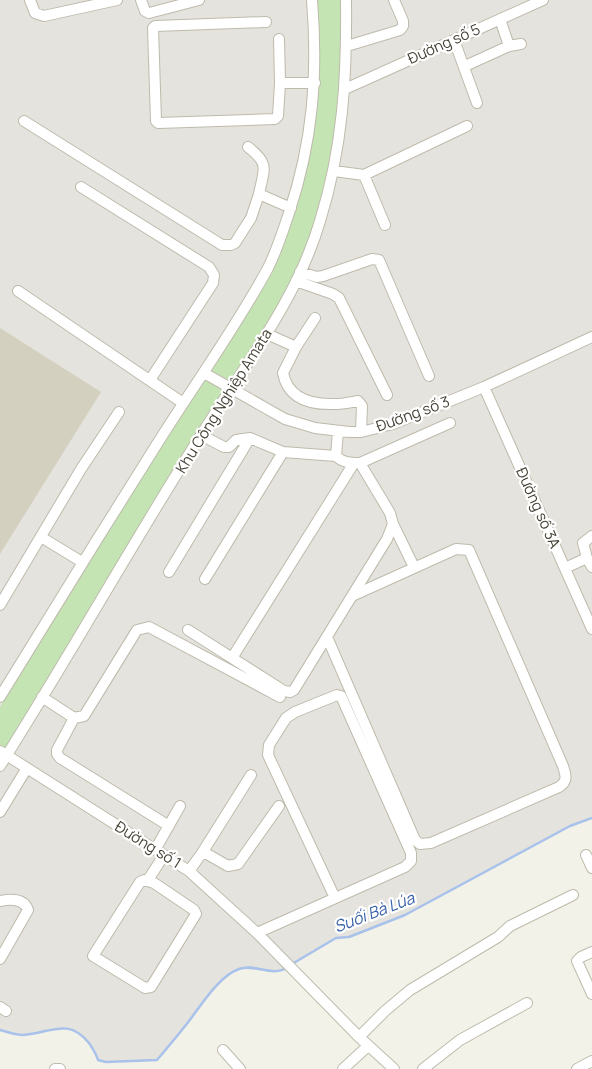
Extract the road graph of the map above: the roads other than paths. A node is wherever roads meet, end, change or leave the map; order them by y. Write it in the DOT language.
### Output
graph roads {
  1 [pos="30,0"];
  2 [pos="117,0"];
  3 [pos="140,0"];
  4 [pos="199,0"];
  5 [pos="312,0"];
  6 [pos="346,0"];
  7 [pos="394,0"];
  8 [pos="543,0"];
  9 [pos="500,19"];
  10 [pos="266,22"];
  11 [pos="279,40"];
  12 [pos="454,40"];
  13 [pos="521,44"];
  14 [pos="347,46"];
  15 [pos="509,46"];
  16 [pos="465,66"];
  17 [pos="280,83"];
  18 [pos="315,83"];
  19 [pos="345,89"];
  20 [pos="477,103"];
  21 [pos="24,121"];
  22 [pos="467,126"];
  23 [pos="248,147"];
  24 [pos="334,171"];
  25 [pos="364,174"];
  26 [pos="81,187"];
  27 [pos="259,194"];
  28 [pos="291,208"];
  29 [pos="385,225"];
  30 [pos="298,277"];
  31 [pos="18,291"];
  32 [pos="315,318"];
  33 [pos="267,334"];
  34 [pos="592,336"];
  35 [pos="296,347"];
  36 [pos="204,373"];
  37 [pos="430,376"];
  38 [pos="150,380"];
  39 [pos="484,387"];
  40 [pos="231,389"];
  41 [pos="388,395"];
  42 [pos="183,403"];
  43 [pos="119,412"];
  44 [pos="450,423"];
  45 [pos="338,431"];
  46 [pos="361,432"];
  47 [pos="201,435"];
  48 [pos="250,438"];
  49 [pos="282,452"];
  50 [pos="336,456"];
  51 [pos="357,463"];
  52 [pos="393,524"];
  53 [pos="592,536"];
  54 [pos="41,537"];
  55 [pos="587,558"];
  56 [pos="82,562"];
  57 [pos="414,567"];
  58 [pos="565,568"];
  59 [pos="592,568"];
  60 [pos="169,572"];
  61 [pos="205,579"];
  62 [pos="352,596"];
  63 [pos="0,605"];
  64 [pos="592,629"];
  65 [pos="188,630"];
  66 [pos="327,637"];
  67 [pos="232,658"];
  68 [pos="0,697"];
  69 [pos="42,697"];
  70 [pos="280,697"];
  71 [pos="74,718"];
  72 [pos="4,753"];
  73 [pos="0,766"];
  74 [pos="28,768"];
  75 [pos="251,775"];
  76 [pos="180,806"];
  77 [pos="279,806"];
  78 [pos="0,812"];
  79 [pos="169,826"];
  80 [pos="159,852"];
  81 [pos="202,854"];
  82 [pos="586,855"];
  83 [pos="592,868"];
  84 [pos="190,871"];
  85 [pos="148,880"];
  86 [pos="573,896"];
  87 [pos="335,898"];
  88 [pos="0,901"];
  89 [pos="257,933"];
  90 [pos="592,952"];
  91 [pos="0,959"];
  92 [pos="592,994"];
  93 [pos="527,1003"];
  94 [pos="359,1037"];
  95 [pos="368,1046"];
  96 [pos="223,1050"];
  97 [pos="592,1061"];
  98 [pos="55,1069"];
  99 [pos="60,1069"];
  100 [pos="240,1069"];
  101 [pos="343,1069"];
  102 [pos="394,1069"];
  103 [pos="423,1069"];
  104 [pos="577,1069"];
  1 -- 2 [label="street"];
  3 -- 4 [label="street"];
  5 -- 18 [label="street, Khu Công Nghiệp Amata"];
  6 -- 14 [label="street, Khu Công Nghiệp Amata"];
  7 -- 14 [label="street"];
  8 -- 9 [label="street, Đường số 5"];
  9 -- 12 [label="street, Đường số 5"];
  9 -- 15 [label="street"];
  10 -- 17 [label="street"];
  11 -- 17 [label="street"];
  12 -- 16 [label="street"];
  12 -- 19 [label="street, Đường số 5"];
  13 -- 15 [label="street"];
  14 -- 19 [label="street, Khu Công Nghiệp Amata"];
  15 -- 16 [label="street"];
  16 -- 20 [label="street"];
  17 -- 18 [label="street"];
  18 -- 28 [label="street, Khu Công Nghiệp Amata"];
  19 -- 24 [label="street, Khu Công Nghiệp Amata"];
  21 -- 27 [label="street"];
  22 -- 25 [label="street"];
  23 -- 27 [label="street"];
  24 -- 25 [label="street"];
  24 -- 30 [label="street, Khu Công Nghiệp Amata"];
  25 -- 29 [label="street"];
  26 -- 38 [label="street"];
  27 -- 28 [label="street"];
  28 -- 36 [label="street, Khu Công Nghiệp Amata"];
  30 -- 33 [label="street, Khu Công Nghiệp Amata"];
  30 -- 37 [label="street"];
  30 -- 41 [label="street"];
  31 -- 38 [label="street"];
  32 -- 35 [label="street"];
  33 -- 35 [label="street"];
  33 -- 40 [label="street, Khu Công Nghiệp Amata"];
  34 -- 39 [label="street, Đường số 3"];
  35 -- 46 [label="street"];
  36 -- 40 [label="street, Đường số 3"];
  36 -- 42 [label="street, Khu Công Nghiệp Amata"];
  38 -- 42 [label="street"];
  39 -- 46 [label="street, Đường số 3"];
  39 -- 58 [label="street, Đường số 3A"];
  40 -- 45 [label="street, Đường số 3"];
  40 -- 47 [label="street, Khu Công Nghiệp Amata"];
  42 -- 56 [label="street, Khu Công Nghiệp Amata"];
  43 -- 54 [label="street"];
  44 -- 51 [label="street"];
  45 -- 46 [label="street, Đường số 3"];
  45 -- 50 [label="street"];
  47 -- 48 [label="street"];
  47 -- 69 [label="street, Khu Công Nghiệp Amata"];
  48 -- 49 [label="street"];
  48 -- 60 [label="street"];
  49 -- 50 [label="street"];
  49 -- 61 [label="street"];
  50 -- 51 [label="street"];
  51 -- 52 [label="street"];
  51 -- 67 [label="street"];
  52 -- 57 [label="street"];
  52 -- 62 [label="street"];
  53 -- 55 [label="street"];
  54 -- 56 [label="street"];
  54 -- 63 [label="street"];
  55 -- 58 [label="street"];
  55 -- 59 [label="street"];
  56 -- 68 [label="street, Khu Công Nghiệp Amata"];
  57 -- 62 [label="street"];
  57 -- 66 [label="street"];
  58 -- 64 [label="street, Đường số 3A"];
  62 -- 66 [label="street"];
  65 -- 67 [label="street"];
  66 -- 67 [label="street"];
  69 -- 71 [label="street"];
  69 -- 72 [label="street, Khu Công Nghiệp Amata"];
  70 -- 71 [label="street"];
  71 -- 79 [label="street"];
  72 -- 73 [label="street, Khu Công Nghiệp Amata"];
  72 -- 74 [label="street, Đường số 1"];
  74 -- 78 [label="street"];
  74 -- 80 [label="street, Đường số 1"];
  75 -- 81 [label="street"];
  76 -- 79 [label="street"];
  77 -- 81 [label="street"];
  79 -- 80 [label="street"];
  80 -- 84 [label="street, Đường số 1"];
  80 -- 85 [label="street"];
  81 -- 84 [label="street"];
  82 -- 83 [label="street"];
  84 -- 89 [label="street, Đường số 1"];
  85 -- 85 [label="street"];
  86 -- 94 [label="street"];
  87 -- 87 [label="street"];
  87 -- 89 [label="street"];
  88 -- 91 [label="street"];
  89 -- 94 [label="street, Đường số 1"];
  90 -- 92 [label="street"];
  93 -- 103 [label="street"];
  94 -- 95 [label="street, Đường số 1"];
  95 -- 101 [label="street"];
  95 -- 102 [label="street, Đường số 1"];
  96 -- 100 [label="street"];
  97 -- 104 [label="street"];
  98 -- 99 [label="street"];
}
